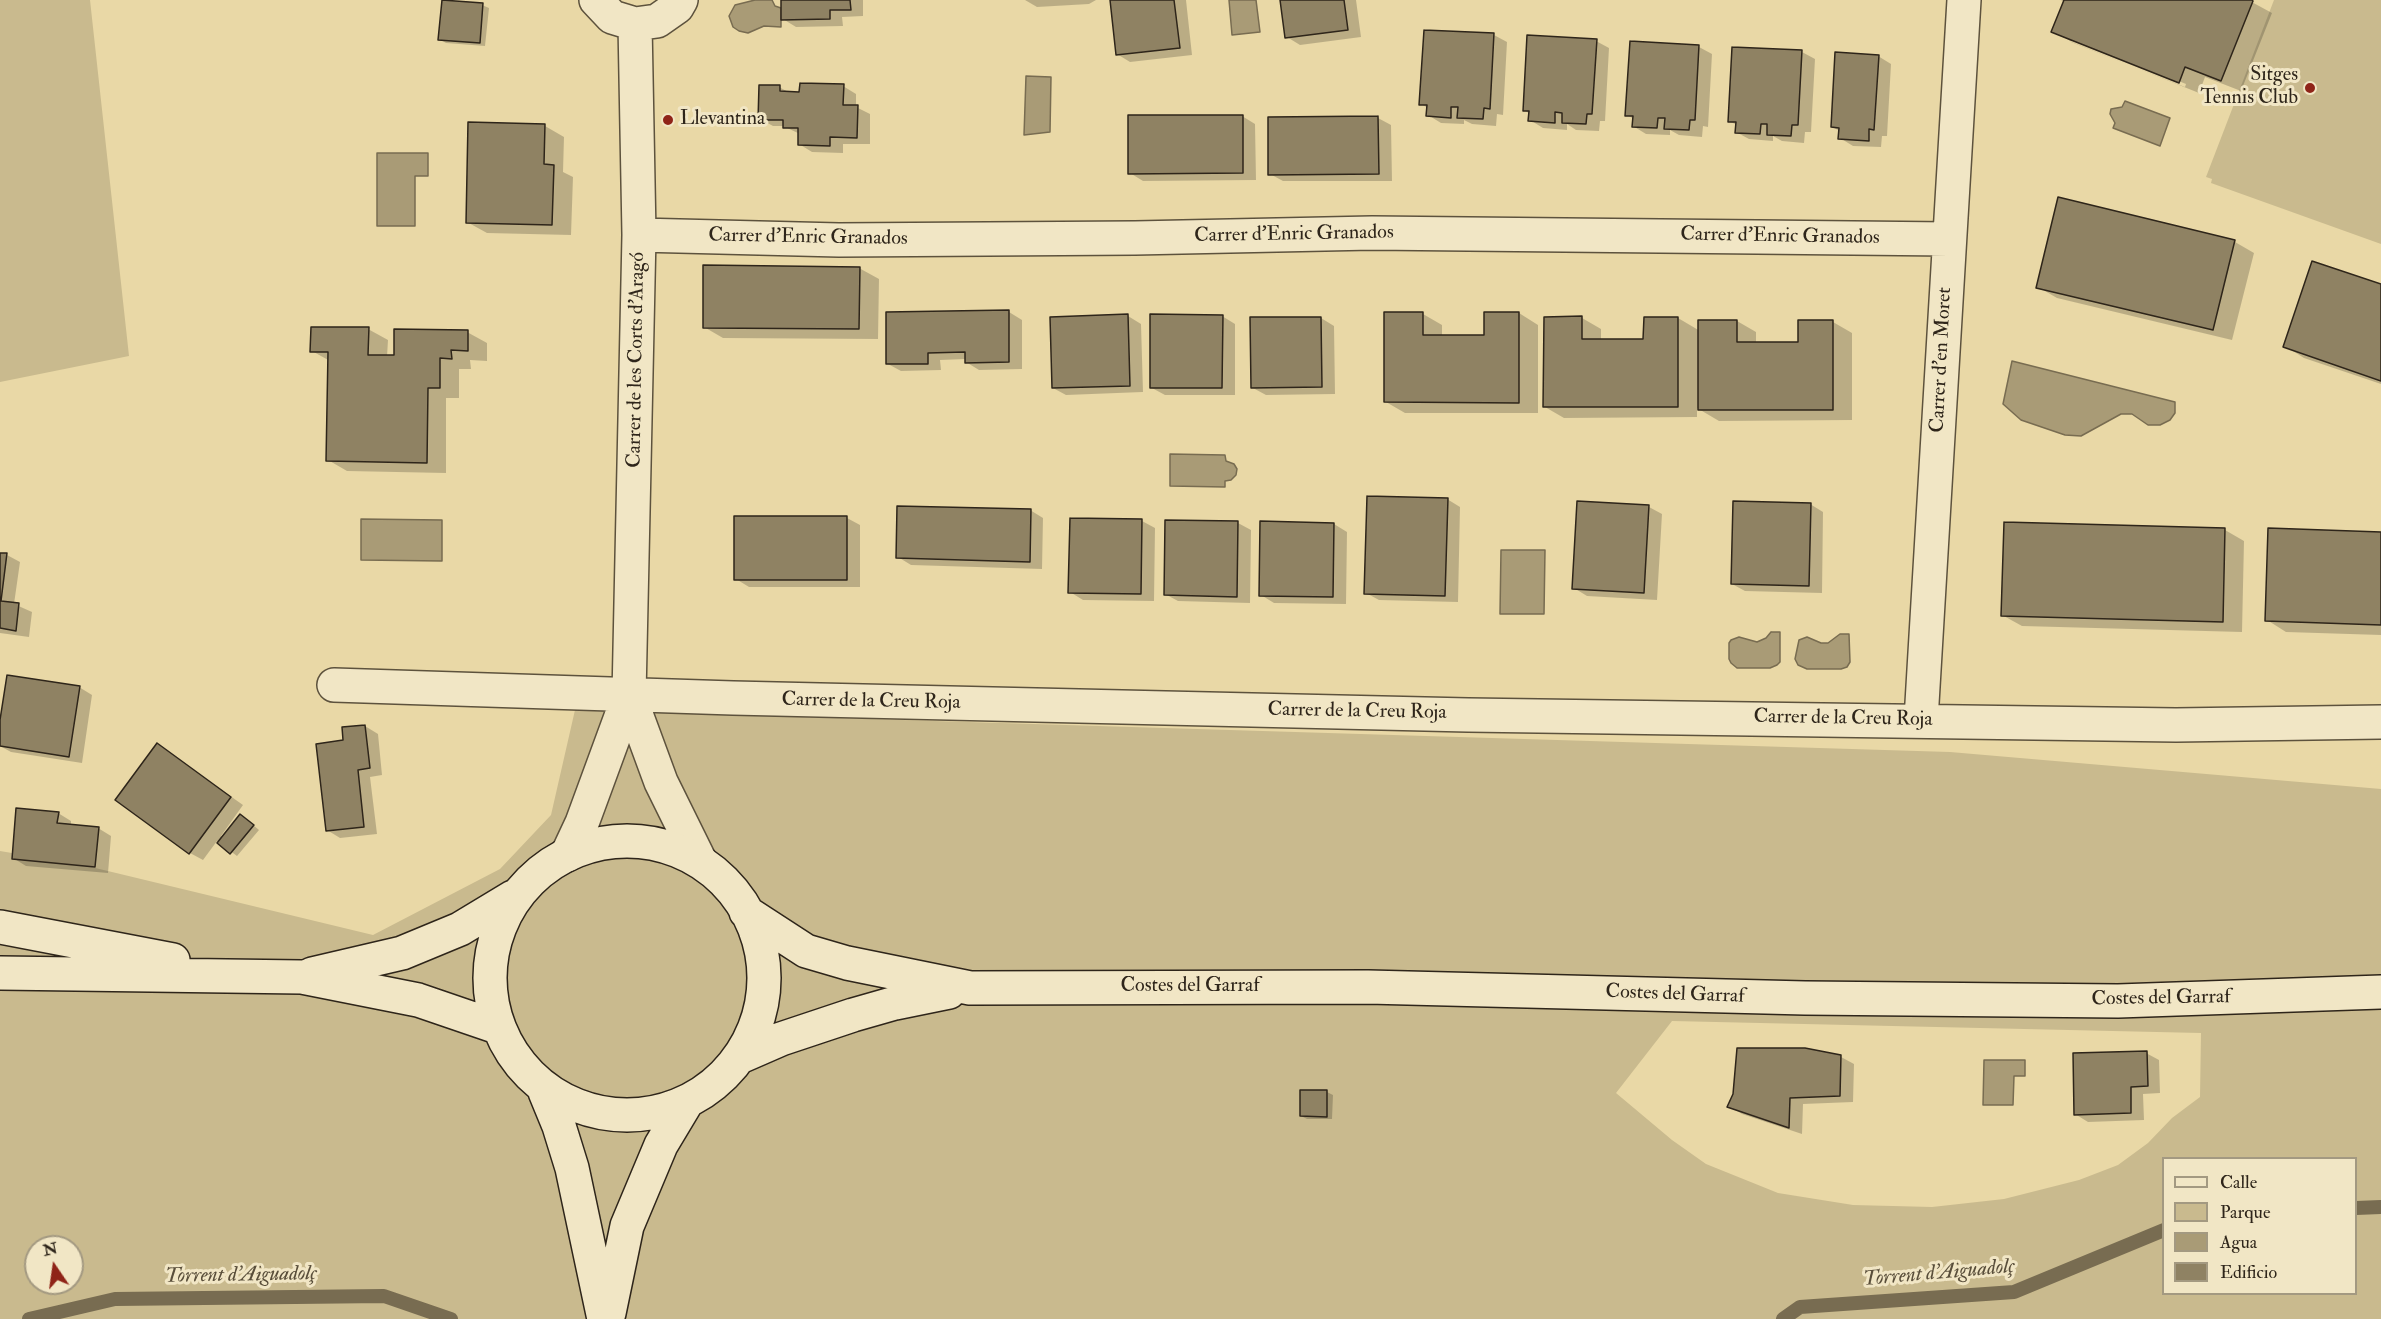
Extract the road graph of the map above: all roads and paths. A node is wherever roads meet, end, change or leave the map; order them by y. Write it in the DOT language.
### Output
graph roads {
  1 [pos="596,0"];
  2 [pos="681,0"];
  3 [pos="1964,0"];
  4 [pos="635,24"];
  5 [pos="639,235"];
  6 [pos="1949,239"];
  7 [pos="334,684"];
  8 [pos="629,695"];
  9 [pos="1921,720"];
  10 [pos="2381,722"];
  11 [pos="567,855"];
  12 [pos="699,859"];
  13 [pos="513,897"];
  14 [pos="746,912"];
  15 [pos="0,927"];
  16 [pos="0,974"];
  17 [pos="302,976"];
  18 [pos="266,977"];
  19 [pos="970,988"];
  20 [pos="2381,992"];
  21 [pos="497,1027"];
  22 [pos="742,1056"];
  23 [pos="545,1092"];
  24 [pos="685,1105"];
  25 [pos="606,1319"];
  1 -- 4 [label="street"];
  2 -- 4 [label="street"];
  3 -- 6 [label="street, Carrer d'en Moret"];
  4 -- 5 [label="street, Carrer de les Corts d'Aragó"];
  5 -- 6 [label="street, Carrer d'Enric Granados"];
  5 -- 8 [label="street, Carrer de les Corts d'Aragó"];
  6 -- 9 [label="street, Carrer d'en Moret"];
  7 -- 8 [label="street, Carrer de la Creu Roja"];
  8 -- 9 [label="street, Carrer de la Creu Roja"];
  8 -- 11 [label="street, Carrer de les Corts d'Aragó"];
  8 -- 12 [label="street, Carrer de les Corts d'Aragó"];
  9 -- 10 [label="street, Carrer de la Creu Roja"];
  11 -- 12 [label="street"];
  11 -- 13 [label="street"];
  12 -- 14 [label="street"];
  13 -- 17 [label="street"];
  13 -- 21 [label="street"];
  14 -- 19 [label="street"];
  14 -- 22 [label="street"];
  15 -- 18 [label="street"];
  16 -- 18 [label="street"];
  17 -- 18 [label="street"];
  17 -- 21 [label="street"];
  19 -- 20 [label="street, Costes del Garraf"];
  19 -- 22 [label="street"];
  21 -- 23 [label="street"];
  22 -- 24 [label="street"];
  23 -- 24 [label="street"];
  23 -- 25 [label="street"];
  24 -- 25 [label="street"];
}
